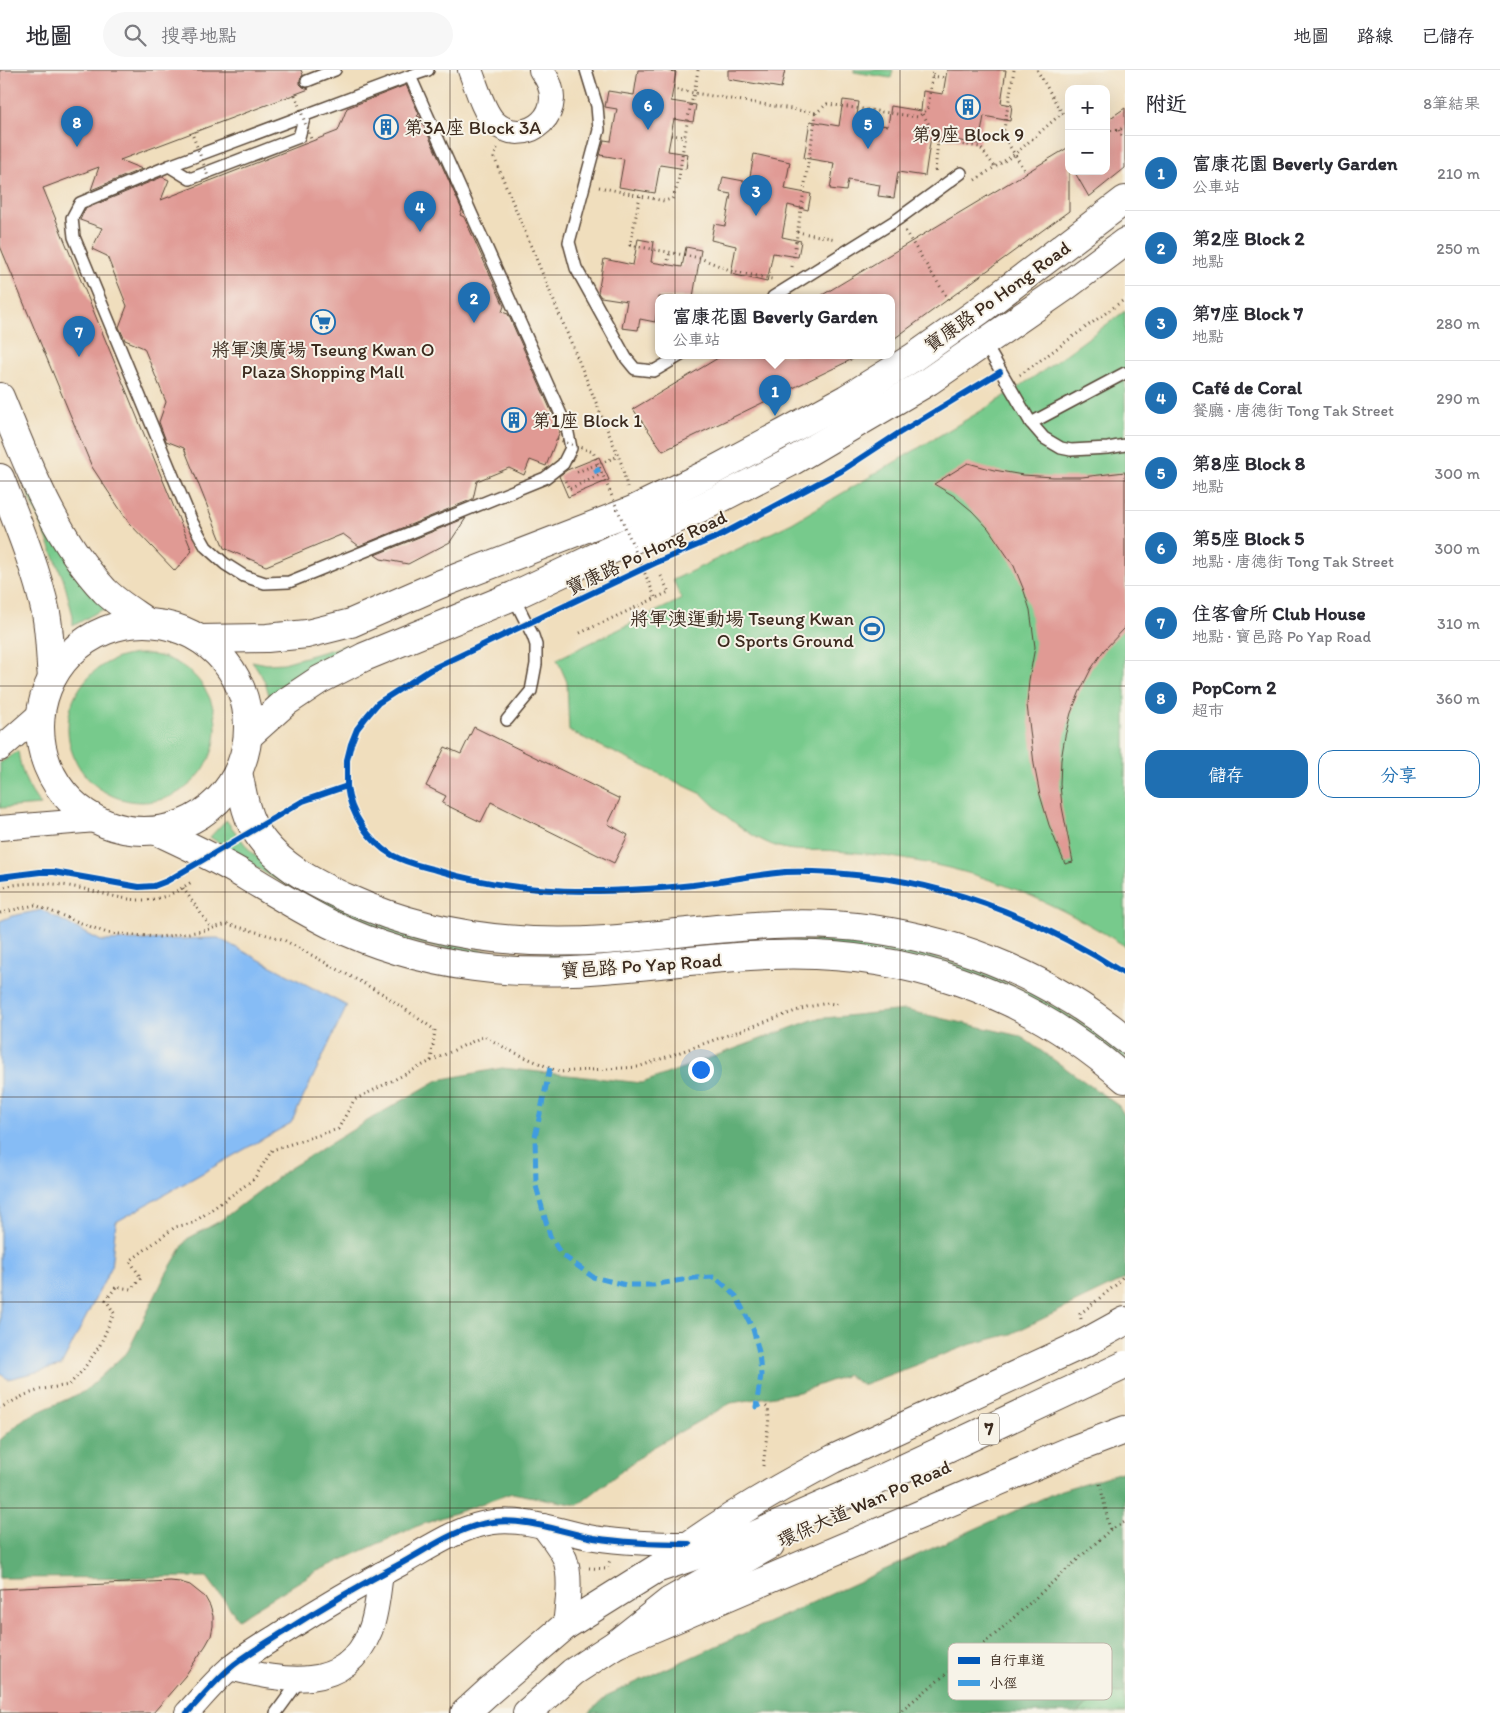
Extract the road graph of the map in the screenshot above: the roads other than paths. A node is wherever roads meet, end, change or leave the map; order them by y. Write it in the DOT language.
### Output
graph roads {
  1 [pos="335,70"];
  2 [pos="428,70"];
  3 [pos="470,70"];
  4 [pos="541,70"];
  5 [pos="586,70"];
  6 [pos="410,76"];
  7 [pos="307,81"];
  8 [pos="305,115"];
  9 [pos="169,166"];
  10 [pos="961,173"];
  11 [pos="1125,200"];
  12 [pos="1125,242"];
  13 [pos="778,294"];
  14 [pos="985,344"];
  15 [pos="674,359"];
  16 [pos="1125,373"];
  17 [pos="0,398"];
  18 [pos="1031,423"];
  19 [pos="1125,445"];
  20 [pos="0,478"];
  21 [pos="513,596"];
  22 [pos="148,623"];
  23 [pos="200,639"];
  24 [pos="52,678"];
  25 [pos="41,713"];
  26 [pos="507,720"];
  27 [pos="248,736"];
  28 [pos="0,748"];
  29 [pos="238,772"];
  30 [pos="96,820"];
  31 [pos="0,828"];
  32 [pos="157,831"];
  33 [pos="1125,1039"];
  34 [pos="1125,1079"];
  35 [pos="1125,1321"];
  36 [pos="1125,1365"];
  37 [pos="1125,1383"];
  38 [pos="1125,1430"];
  39 [pos="857,1498"];
  40 [pos="543,1526"];
  41 [pos="689,1544"];
  42 [pos="656,1569"];
  43 [pos="381,1574"];
  44 [pos="565,1626"];
  45 [pos="616,1644"];
  46 [pos="230,1668"];
  47 [pos="300,1680"];
  48 [pos="187,1713"];
  49 [pos="276,1713"];
  50 [pos="465,1713"];
  51 [pos="527,1713"];
  1 -- 7 [label="lane"];
  2 -- 6 [label="lane"];
  3 -- 4 [label="street"];
  5 -- 15 [label="lane"];
  6 -- 8 [label="lane"];
  6 -- 9 [label="lane"];
  8 -- 9 [label="lane"];
  8 -- 9 [label="lane"];
  10 -- 13 [label="lane"];
  11 -- 23 [label="main road, 寶康路 Po Hong Road"];
  12 -- 14 [label="main road, 寶康路 Po Hong Road"];
  14 -- 18 [label="lane"];
  14 -- 21 [label="main road, 寶康路 Po Hong Road"];
  16 -- 18 [label="lane"];
  17 -- 22 [label="main road, 寶邑路 Po Yap Road"];
  18 -- 19 [label="lane"];
  20 -- 24 [label="main road, 寶邑路 Po Yap Road"];
  21 -- 26 [label="lane"];
  21 -- 27 [label="main road, 寶康路 Po Hong Road"];
  22 -- 23 [label="main road, 寶邑路 Po Yap Road"];
  22 -- 24 [label="main road, 寶邑路 Po Yap Road"];
  23 -- 27 [label="main road, 寶邑路 Po Yap Road"];
  24 -- 25 [label="main road, 寶邑路 Po Yap Road"];
  25 -- 28 [label="street"];
  25 -- 30 [label="main road, 寶邑路 Po Yap Road"];
  27 -- 29 [label="main road, 寶邑路 Po Yap Road"];
  29 -- 32 [label="main road, 寶邑路 Po Yap Road"];
  29 -- 33 [label="main road, 寶邑路 Po Yap Road"];
  30 -- 31 [label="street"];
  30 -- 32 [label="main road, 寶邑路 Po Yap Road"];
  32 -- 34 [label="main road, 寶邑路 Po Yap Road"];
  35 -- 41 [label="main road, 環保大道 Wan Po Road"];
  36 -- 39 [label="main road, 環保大道 Wan Po Road / 7, bridge"];
  37 -- 39 [label="main road, 環保大道 Wan Po Road / 7"];
  38 -- 45 [label="main road, 環保大道 Wan Po Road"];
  39 -- 42 [label="main road, 環保大道 Wan Po Road / 7"];
  39 -- 45 [label="main road, 環保大道 Wan Po Road / 7"];
  40 -- 41 [label="street"];
  40 -- 43 [label="street"];
  40 -- 44 [label="street"];
  41 -- 42 [label="main road, 環保大道 Wan Po Road"];
  42 -- 44 [label="main road, 環保大道 Wan Po Road / 7"];
  43 -- 46 [label="street"];
  43 -- 47 [label="street"];
  44 -- 50 [label="main road, 環保大道 Wan Po Road"];
  45 -- 51 [label="main road, 環保大道 Wan Po Road"];
  46 -- 47 [label="street"];
  46 -- 48 [label="street"];
  47 -- 49 [label="lane"];
}
